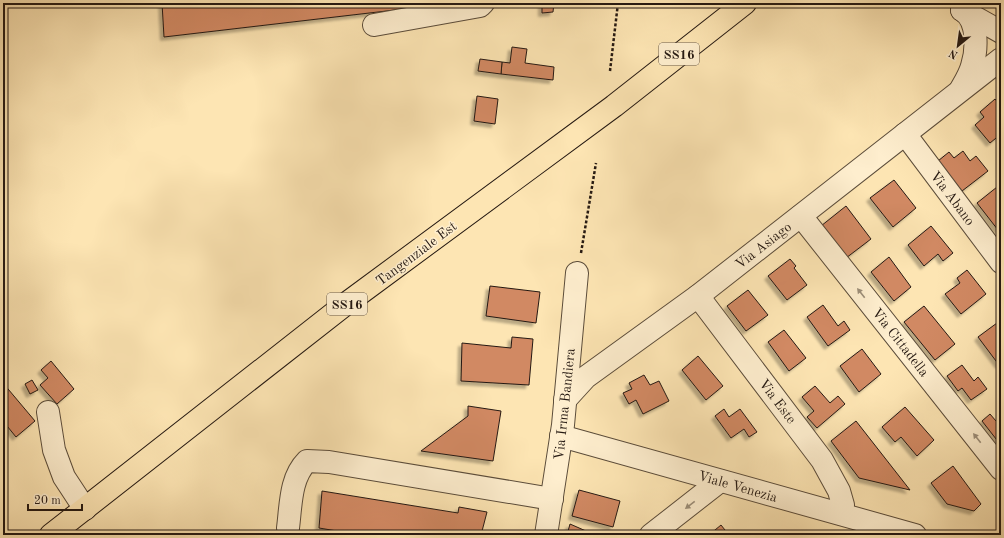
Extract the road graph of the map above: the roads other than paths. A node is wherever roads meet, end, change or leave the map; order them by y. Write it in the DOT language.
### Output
graph roads {
  1 [pos="483,3"];
  2 [pos="745,3"];
  3 [pos="956,6"];
  4 [pos="374,25"];
  5 [pos="1001,32"];
  6 [pos="1001,59"];
  7 [pos="961,90"];
  8 [pos="905,134"];
  9 [pos="801,216"];
  10 [pos="1001,262"];
  11 [pos="577,273"];
  12 [pos="698,296"];
  13 [pos="565,400"];
  14 [pos="48,412"];
  15 [pos="561,436"];
  16 [pos="1001,469"];
  17 [pos="720,481"];
  18 [pos="552,499"];
  19 [pos="85,509"];
  20 [pos="853,523"];
  21 [pos="288,528"];
  22 [pos="51,535"];
  23 [pos="546,535"];
  24 [pos="651,535"];
  25 [pos="915,535"];
  1 -- 4 [label="street"];
  2 -- 19 [label="main road, Tangenziale Est / SS16"];
  3 -- 5 [label="street"];
  3 -- 7 [label="street, Via Asiago"];
  6 -- 7 [label="street, Via Asiago"];
  7 -- 8 [label="street, Via Asiago"];
  8 -- 9 [label="street, Via Asiago"];
  8 -- 10 [label="street, Via Abano"];
  9 -- 12 [label="street, Via Asiago"];
  16 -- 9 [label="street, Via Cittadella, one-way"];
  11 -- 13 [label="street, Via Irma Bandiera"];
  12 -- 13 [label="street, Via Asiago"];
  12 -- 20 [label="street, Via Este"];
  13 -- 15 [label="street, Via Irma Bandiera"];
  14 -- 19 [label="street"];
  15 -- 17 [label="street, Viale Venezia"];
  15 -- 18 [label="street, Via Irma Bandiera"];
  17 -- 20 [label="street, Viale Venezia"];
  17 -- 24 [label="street, one-way"];
  18 -- 21 [label="street"];
  18 -- 23 [label="street, Via Irma Bandiera"];
  19 -- 22 [label="main road, Tangenziale Est / SS16"];
  20 -- 25 [label="street, Viale Venezia"];
}
